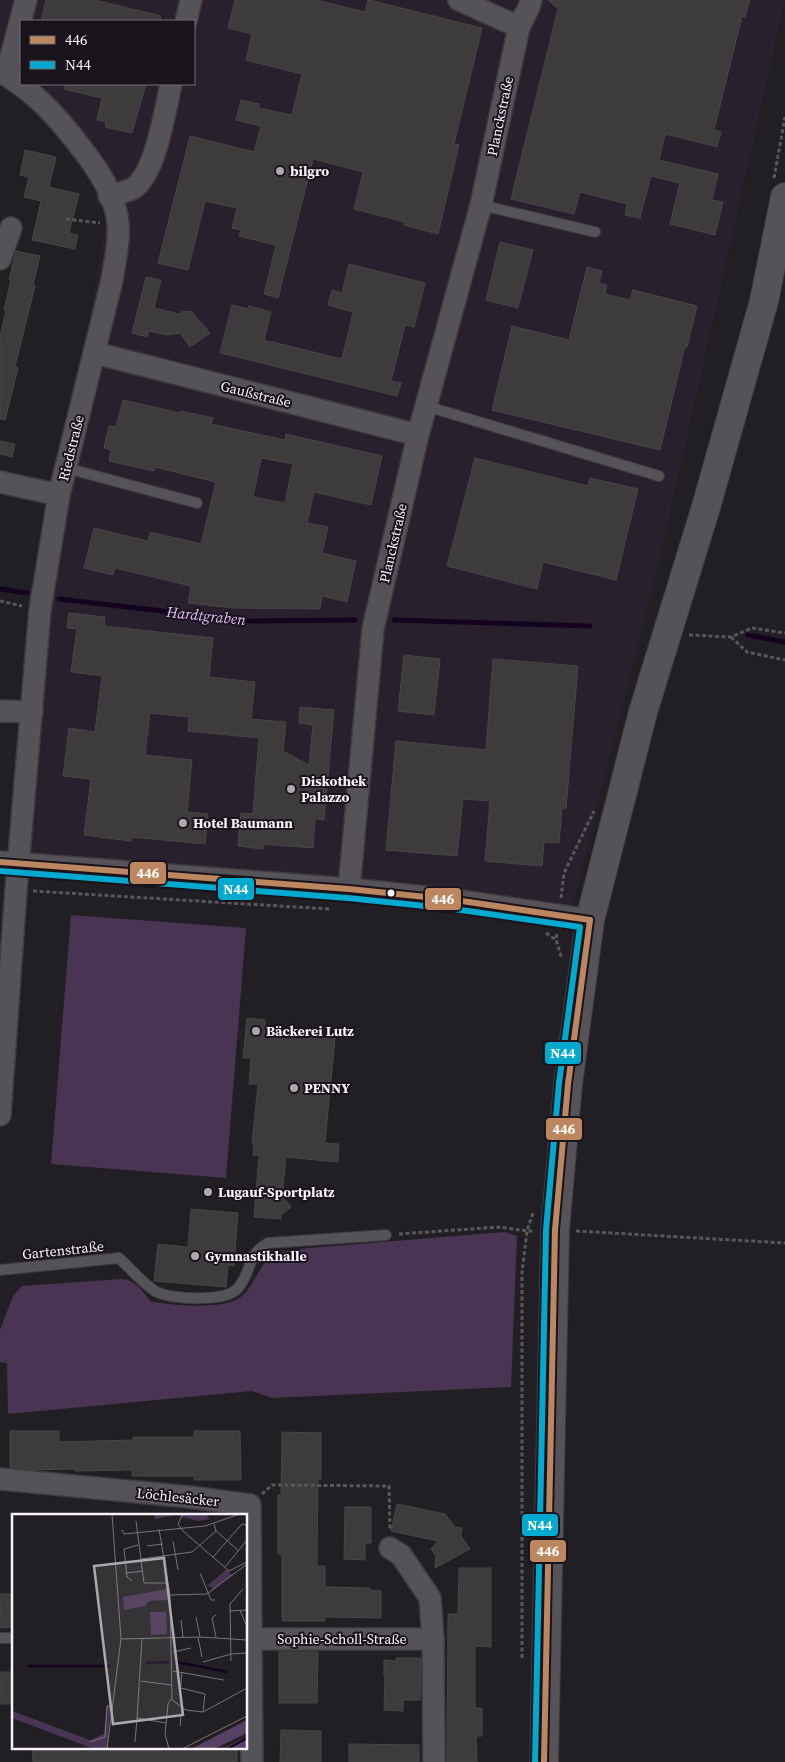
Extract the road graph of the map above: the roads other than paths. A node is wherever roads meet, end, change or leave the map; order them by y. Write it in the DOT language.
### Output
graph roads {
  1 [pos="26,0"];
  2 [pos="191,0"];
  3 [pos="459,0"];
  4 [pos="531,0"];
  5 [pos="186,20"];
  6 [pos="519,27"];
  7 [pos="3,73"];
  8 [pos="20,85"];
  9 [pos="20,85"];
  10 [pos="171,85"];
  11 [pos="110,196"];
  12 [pos="785,197"];
  13 [pos="481,206"];
  14 [pos="11,228"];
  15 [pos="595,232"];
  16 [pos="0,259"];
  17 [pos="95,353"];
  18 [pos="426,406"];
  19 [pos="418,435"];
  20 [pos="66,468"];
  21 [pos="659,476"];
  22 [pos="0,482"];
  23 [pos="59,495"];
  24 [pos="197,503"];
  25 [pos="0,711"];
  26 [pos="32,712"];
  27 [pos="9,863"];
  28 [pos="349,889"];
  29 [pos="590,920"];
  30 [pos="0,1115"];
  31 [pos="386,1235"];
  32 [pos="0,1270"];
  33 [pos="0,1479"];
  34 [pos="390,1548"];
  35 [pos="252,1639"];
  36 [pos="433,1639"];
  37 [pos="252,1762"];
  38 [pos="434,1762"];
  39 [pos="544,1762"];
  1 -- 7 [label="street, Riedstraße"];
  2 -- 5 [label="street"];
  3 -- 6 [label="street"];
  4 -- 6 [label="street, Planckstraße"];
  6 -- 13 [label="street, Planckstraße"];
  7 -- 8 [label="street, Riedstraße"];
  9 -- 11 [label="street, Riedstraße"];
  10 -- 11 [label="street"];
  11 -- 17 [label="street, Riedstraße"];
  12 -- 29 [label="main road"];
  13 -- 15 [label="lane"];
  13 -- 18 [label="street, Planckstraße"];
  14 -- 16 [label="street"];
  17 -- 19 [label="street, Gaußstraße"];
  17 -- 20 [label="street, Riedstraße"];
  18 -- 19 [label="street, Planckstraße"];
  18 -- 21 [label="lane"];
  19 -- 28 [label="street, Planckstraße"];
  20 -- 23 [label="street, Riedstraße"];
  20 -- 24 [label="lane"];
  22 -- 23 [label="street"];
  23 -- 26 [label="street, Riedstraße"];
  25 -- 26 [label="street"];
  26 -- 27 [label="street, Riedstraße"];
  27 -- 28 [label="street"];
  27 -- 30 [label="street, Riedstraße"];
  28 -- 29 [label="street"];
  29 -- 39 [label="main road"];
  31 -- 32 [label="lane, Gartenstraße"];
  33 -- 35 [label="street, Löchlesäcker"];
  34 -- 36 [label="street"];
  35 -- 36 [label="street, Sophie-Scholl-Straße"];
  35 -- 37 [label="street"];
  36 -- 38 [label="street"];
}
